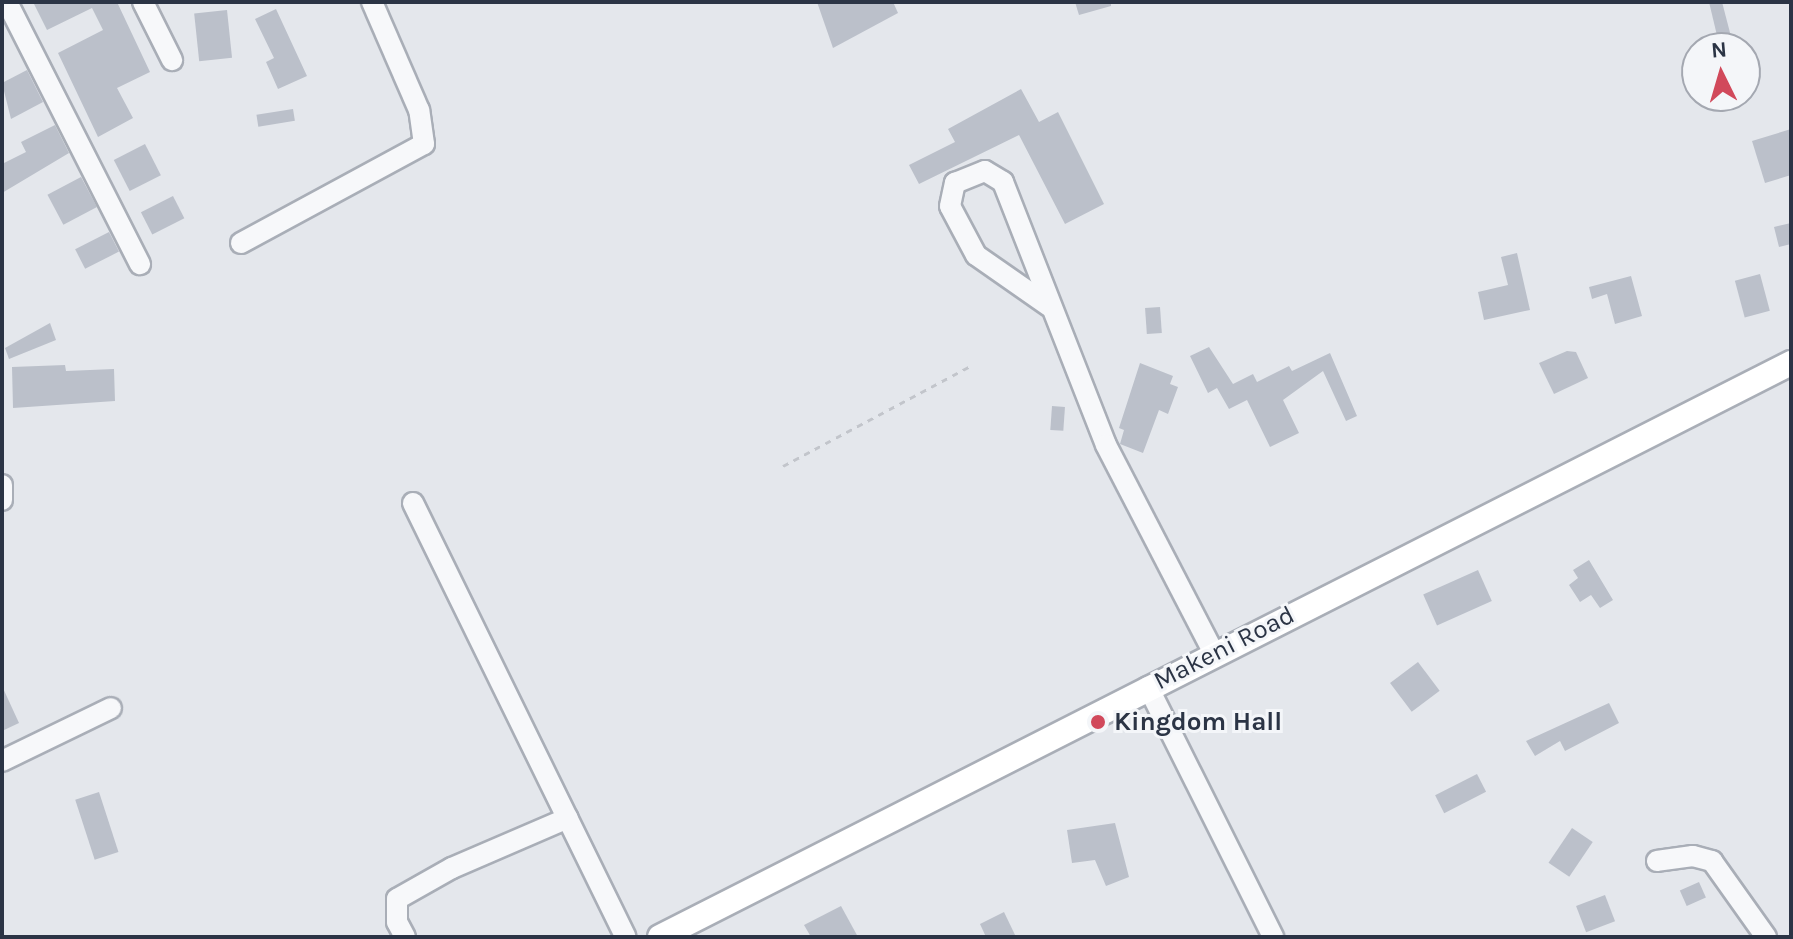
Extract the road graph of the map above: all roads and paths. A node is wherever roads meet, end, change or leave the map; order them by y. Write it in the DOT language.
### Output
graph roads {
  1 [pos="7,2"];
  2 [pos="143,2"];
  3 [pos="372,2"];
  4 [pos="172,60"];
  5 [pos="241,243"];
  6 [pos="140,264"];
  7 [pos="1049,306"];
  8 [pos="1791,363"];
  9 [pos="972,365"];
  10 [pos="783,466"];
  11 [pos="2,485"];
  12 [pos="2,500"];
  13 [pos="413,503"];
  14 [pos="1214,653"];
  15 [pos="1148,687"];
  16 [pos="111,708"];
  17 [pos="2,761"];
  18 [pos="568,818"];
  19 [pos="1657,861"];
  20 [pos="405,937"];
  21 [pos="626,937"];
  22 [pos="660,937"];
  23 [pos="1273,937"];
  24 [pos="1766,937"];
  1 -- 6 [label="street"];
  2 -- 4 [label="street"];
  3 -- 5 [label="street"];
  7 -- 7 [label="street"];
  7 -- 14 [label="street"];
  8 -- 14 [label="main road, Makeni Road"];
  9 -- 10 [label="path"];
  11 -- 12 [label="street"];
  13 -- 18 [label="street"];
  14 -- 15 [label="main road, Makeni Road"];
  15 -- 22 [label="main road, Makeni Road"];
  15 -- 23 [label="street"];
  16 -- 17 [label="street"];
  18 -- 20 [label="street"];
  18 -- 21 [label="street"];
  19 -- 24 [label="street"];
}
